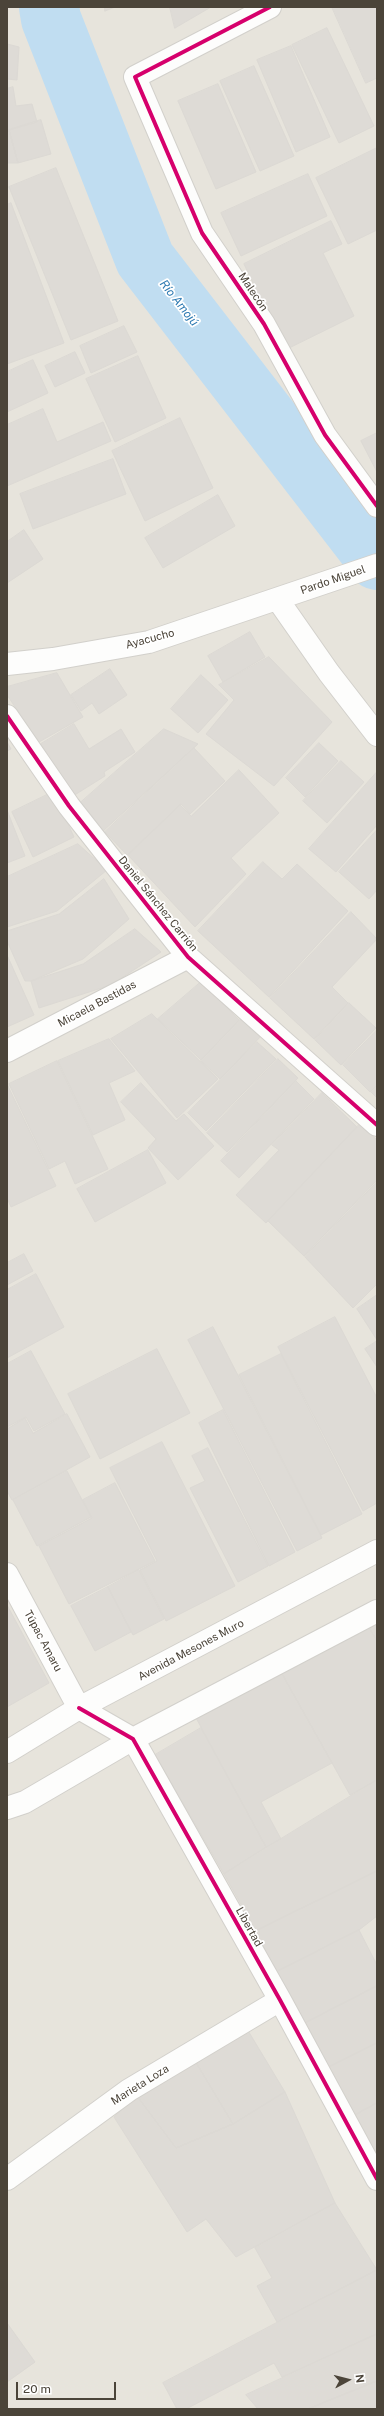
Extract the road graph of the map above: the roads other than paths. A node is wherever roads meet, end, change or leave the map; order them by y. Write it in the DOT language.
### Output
graph roads {
  1 [pos="270,7"];
  2 [pos="377,506"];
  3 [pos="377,565"];
  4 [pos="284,597"];
  5 [pos="7,664"];
  6 [pos="7,716"];
  7 [pos="377,735"];
  8 [pos="188,957"];
  9 [pos="7,1051"];
  10 [pos="377,1125"];
  11 [pos="377,1551"];
  12 [pos="7,1574"];
  13 [pos="377,1611"];
  14 [pos="80,1708"];
  15 [pos="133,1739"];
  16 [pos="7,1752"];
  17 [pos="7,1808"];
  18 [pos="280,2000"];
  19 [pos="7,2179"];
  20 [pos="377,2179"];
  1 -- 2 [label="street, Malecón"];
  3 -- 4 [label="street, Pardo Miguel"];
  4 -- 5 [label="street, Ayacucho"];
  4 -- 7 [label="street"];
  6 -- 8 [label="street, Daniel Sánchez Carrión"];
  8 -- 9 [label="street, Micaela Bastidas"];
  8 -- 10 [label="street, Daniel Sánchez Carrión"];
  11 -- 14 [label="street, Avenida Mesones Muro"];
  12 -- 14 [label="street, Túpac Amaru"];
  13 -- 15 [label="street"];
  14 -- 15 [label="street"];
  14 -- 16 [label="street, Avenida Mesones Muro"];
  15 -- 17 [label="street"];
  15 -- 18 [label="street, Libertad"];
  18 -- 19 [label="street, Marieta Loza"];
  18 -- 20 [label="street, Libertad"];
}
